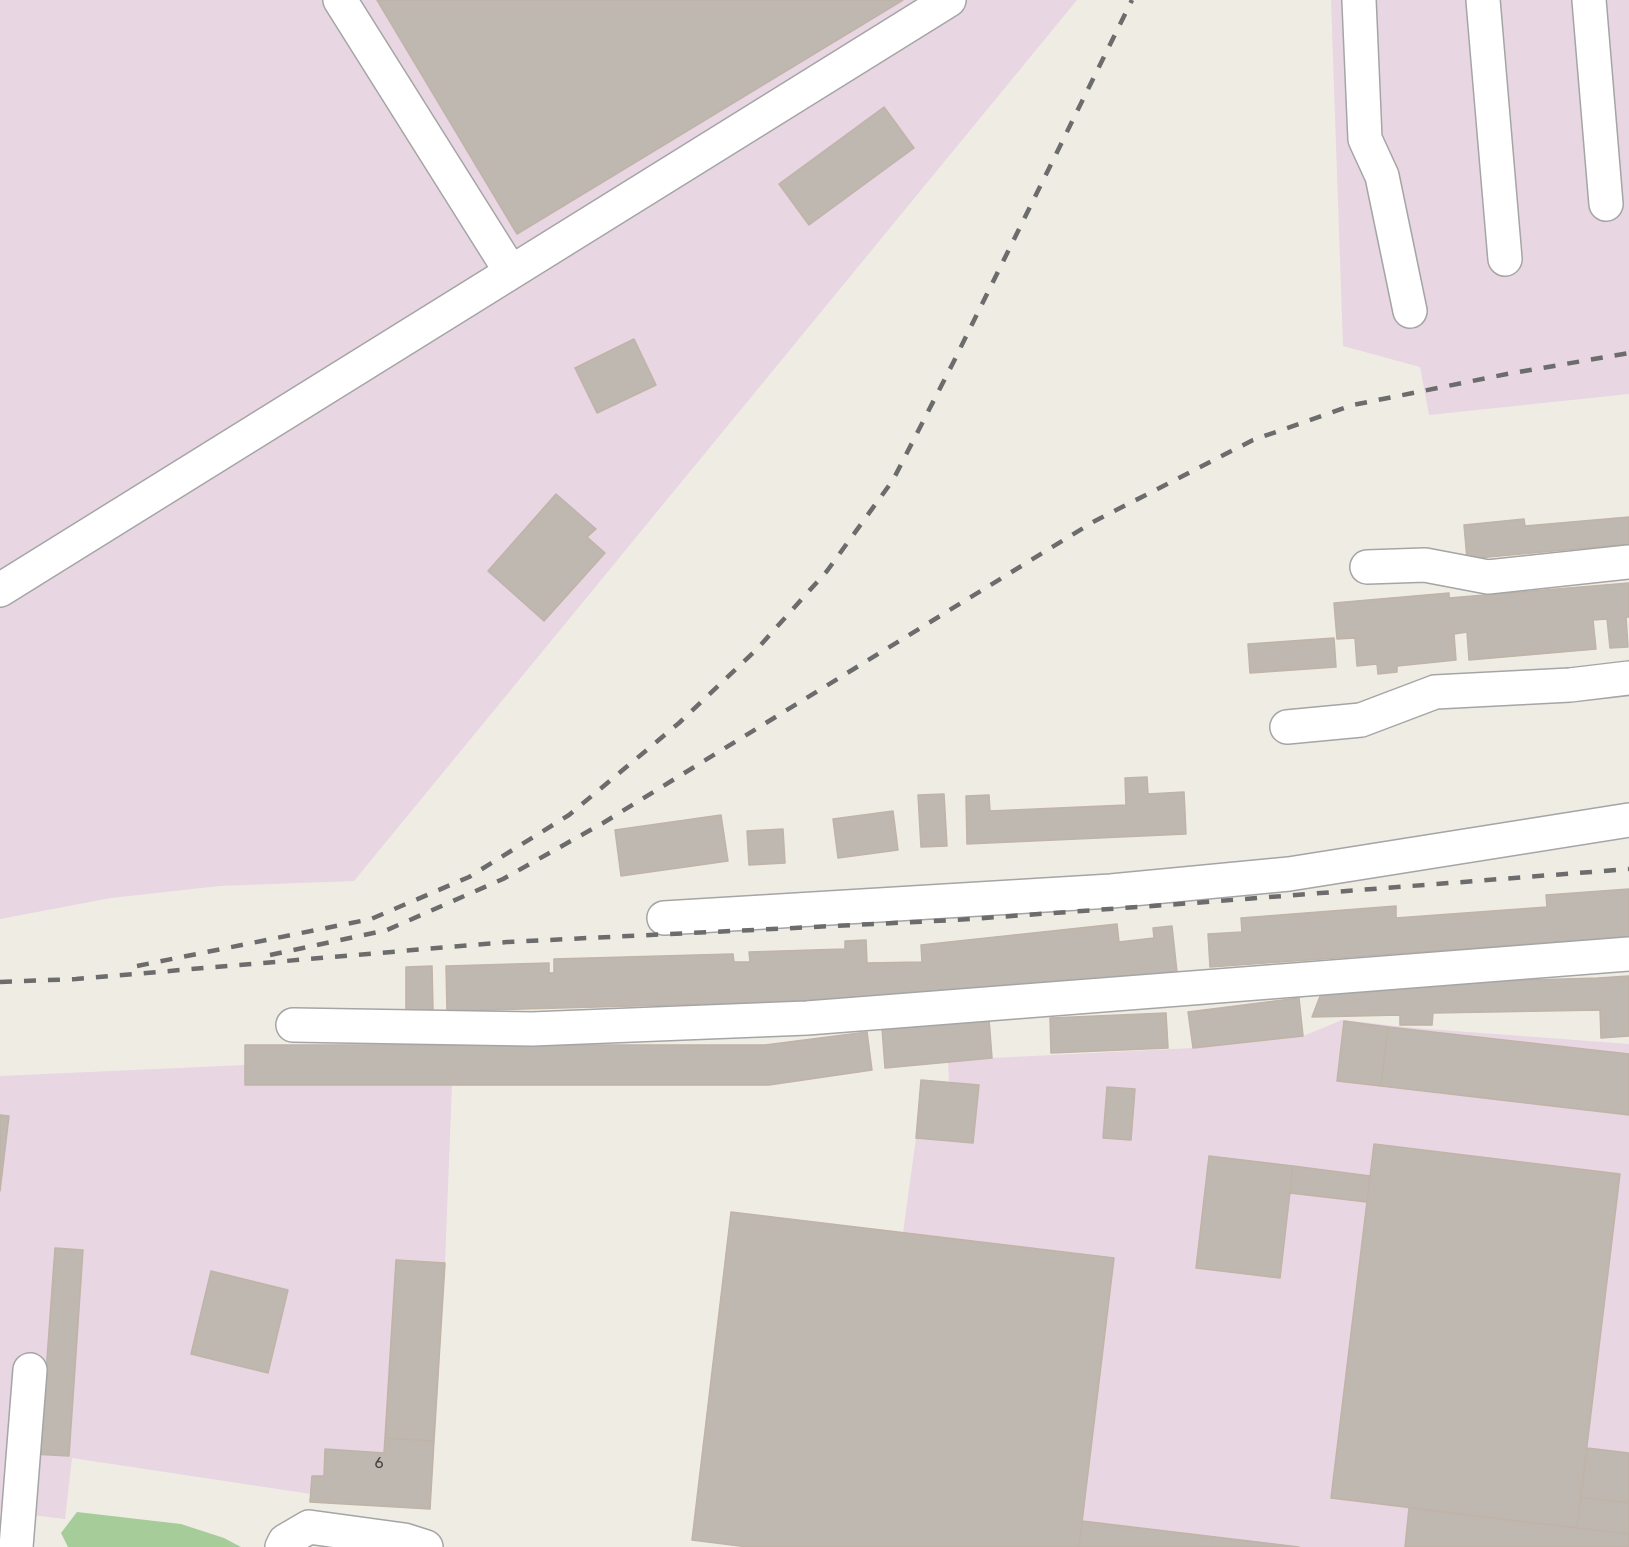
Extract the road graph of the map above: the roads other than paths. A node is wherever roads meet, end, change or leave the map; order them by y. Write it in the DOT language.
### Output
graph roads {
  1 [pos="340,0"];
  2 [pos="949,0"];
  3 [pos="1359,0"];
  4 [pos="1483,0"];
  5 [pos="1589,0"];
  6 [pos="1606,204"];
  7 [pos="1505,259"];
  8 [pos="511,272"];
  9 [pos="1410,311"];
  10 [pos="1629,562"];
  11 [pos="1366,567"];
  12 [pos="0,590"];
  13 [pos="1629,678"];
  14 [pos="1287,727"];
  15 [pos="1629,820"];
  16 [pos="663,918"];
  17 [pos="1629,954"];
  18 [pos="293,1025"];
  19 [pos="30,1370"];
  20 [pos="16,1547"];
  21 [pos="282,1547"];
  22 [pos="426,1547"];
  1 -- 8 [label="lane"];
  2 -- 8 [label="lane"];
  3 -- 9 [label="lane"];
  4 -- 7 [label="lane"];
  5 -- 6 [label="lane"];
  8 -- 12 [label="lane"];
  10 -- 11 [label="lane"];
  13 -- 14 [label="lane"];
  15 -- 16 [label="lane"];
  17 -- 18 [label="lane"];
  19 -- 20 [label="lane"];
  21 -- 22 [label="lane"];
}
